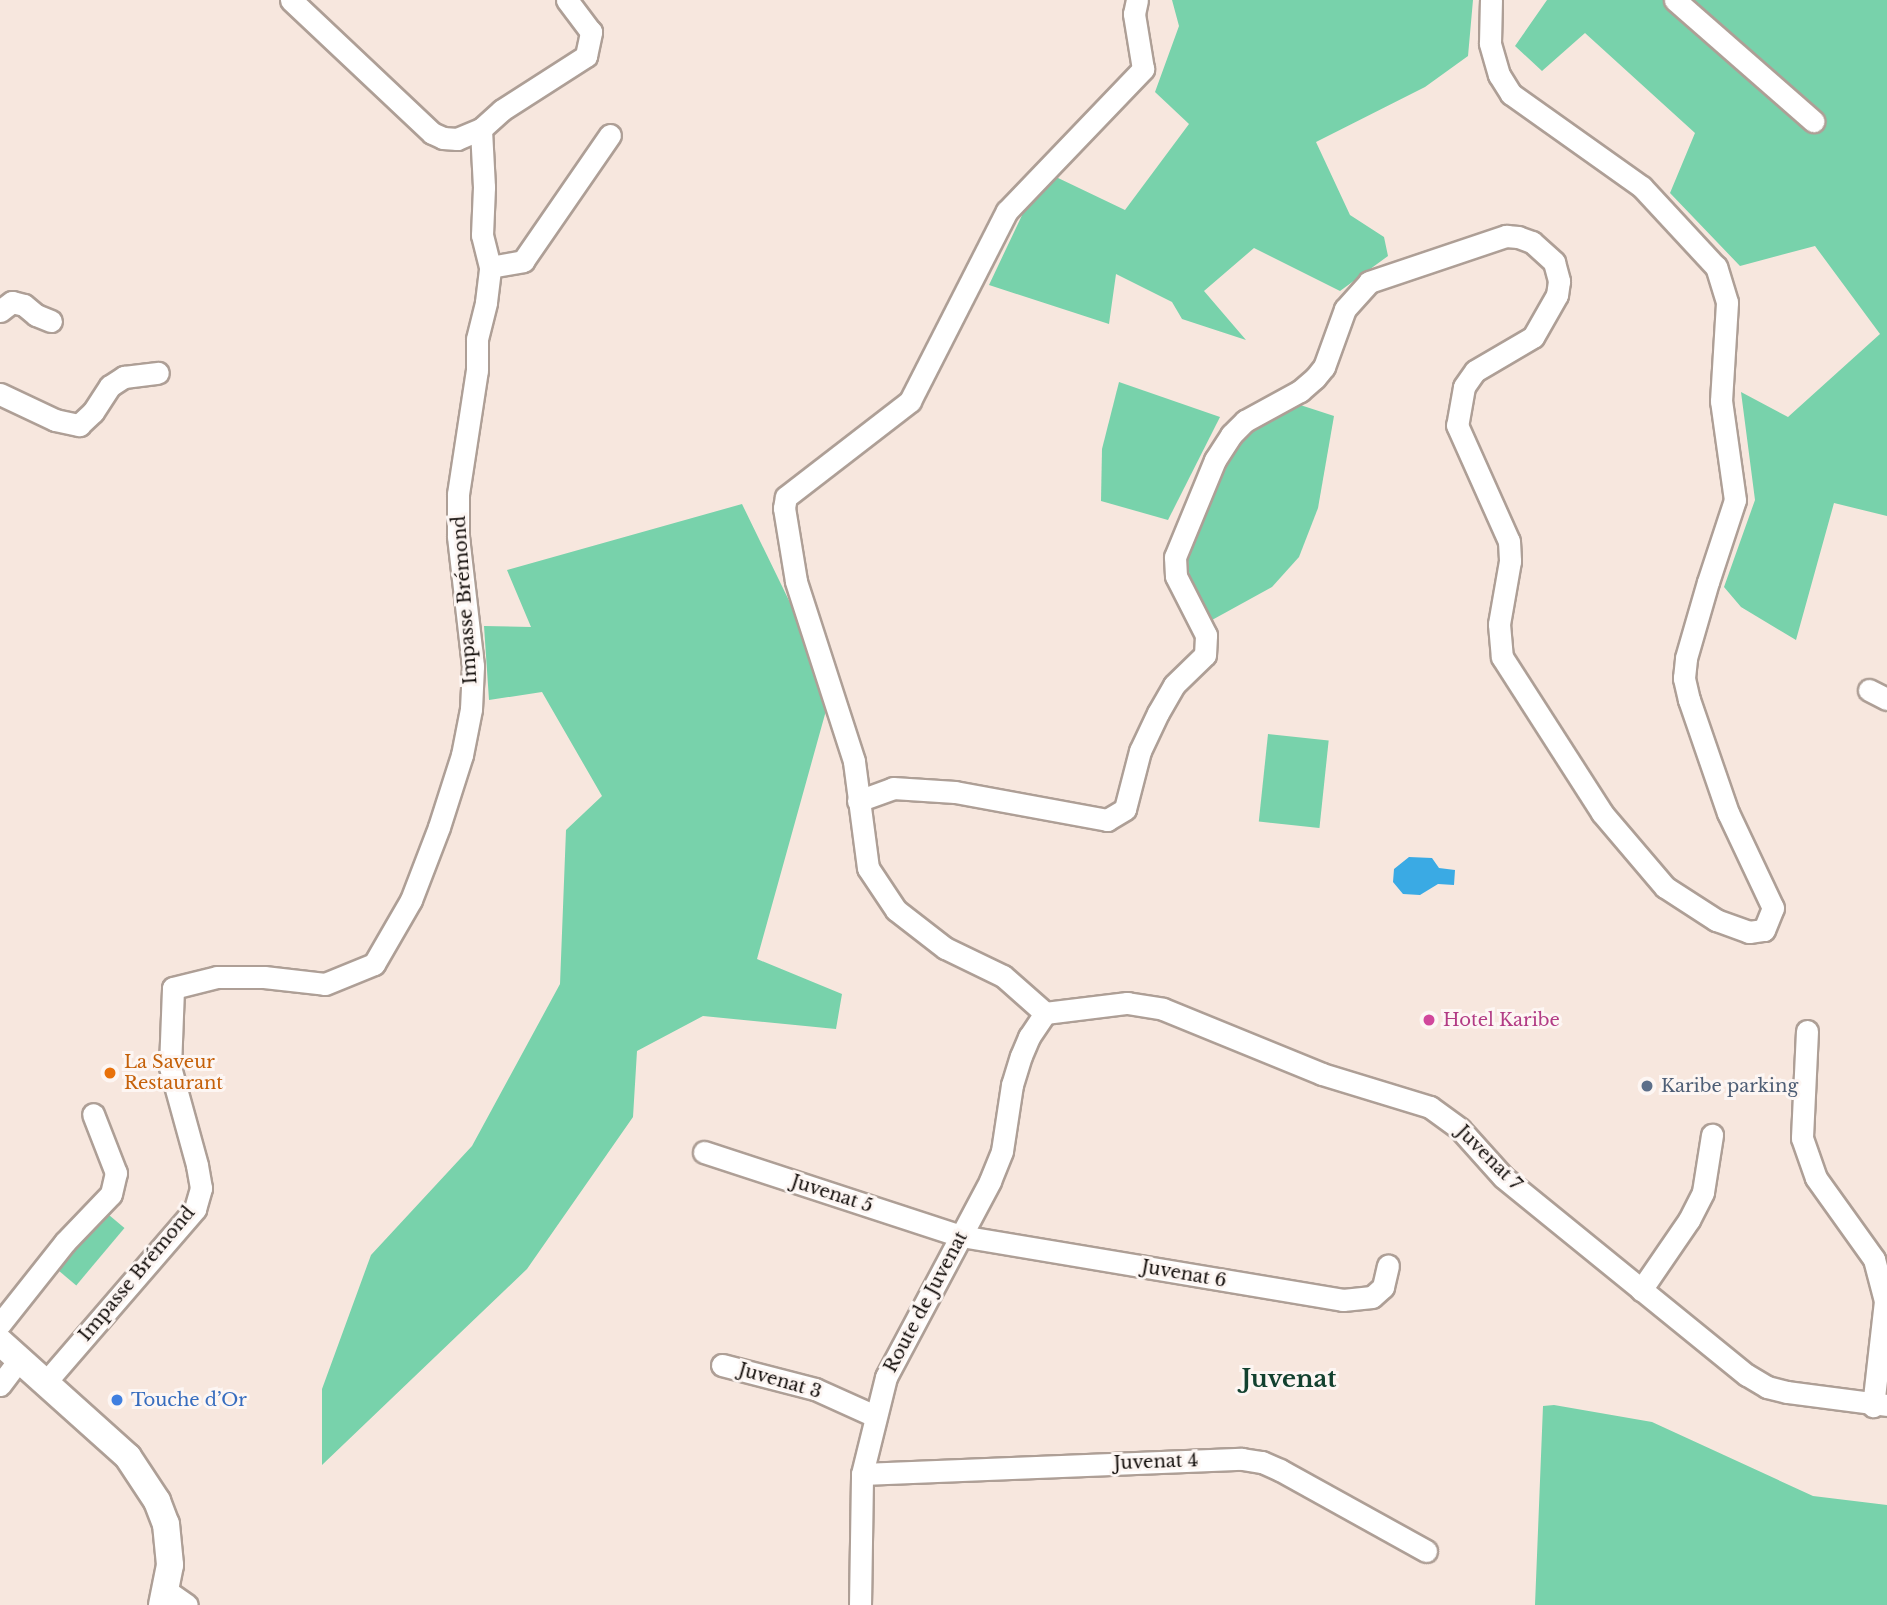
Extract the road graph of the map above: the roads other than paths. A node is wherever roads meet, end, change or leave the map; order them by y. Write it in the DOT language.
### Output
graph roads {
  1 [pos="291,0"];
  2 [pos="568,0"];
  3 [pos="1138,0"];
  4 [pos="1491,0"];
  5 [pos="1675,0"];
  6 [pos="1813,121"];
  7 [pos="481,129"];
  8 [pos="610,135"];
  9 [pos="490,267"];
  10 [pos="0,312"];
  11 [pos="51,321"];
  12 [pos="158,373"];
  13 [pos="0,394"];
  14 [pos="858,801"];
  15 [pos="1045,1013"];
  16 [pos="1807,1031"];
  17 [pos="93,1114"];
  18 [pos="1712,1135"];
  19 [pos="704,1152"];
  20 [pos="961,1236"];
  21 [pos="1388,1266"];
  22 [pos="1641,1290"];
  23 [pos="0,1324"];
  24 [pos="10,1351"];
  25 [pos="722,1365"];
  26 [pos="45,1383"];
  27 [pos="0,1385"];
  28 [pos="1880,1406"];
  29 [pos="874,1416"];
  30 [pos="862,1474"];
  31 [pos="1426,1551"];
  32 [pos="172,1600"];
  33 [pos="860,1605"];
  1 -- 7 [label="street"];
  2 -- 7 [label="street"];
  3 -- 14 [label="street"];
  4 -- 14 [label="street"];
  5 -- 6 [label="street"];
  7 -- 9 [label="street, Impasse Brémond"];
  8 -- 9 [label="street"];
  9 -- 26 [label="street, Impasse Brémond"];
  10 -- 11 [label="street"];
  12 -- 13 [label="street"];
  14 -- 15 [label="street"];
  15 -- 20 [label="street, Route de Juvenat"];
  15 -- 22 [label="street, Juvenat 7"];
  16 -- 28 [label="street"];
  17 -- 23 [label="street"];
  18 -- 22 [label="street"];
  19 -- 20 [label="street, Juvenat 5"];
  20 -- 21 [label="street, Juvenat 6"];
  20 -- 29 [label="street, Route de Juvenat"];
  22 -- 28 [label="street, Juvenat 7"];
  24 -- 26 [label="street"];
  24 -- 27 [label="street"];
  25 -- 29 [label="street, Juvenat 3"];
  26 -- 32 [label="street"];
  29 -- 30 [label="street, Route de Juvenat"];
  30 -- 31 [label="street, Juvenat 4"];
  30 -- 33 [label="street, Route de Juvenat"];
}
